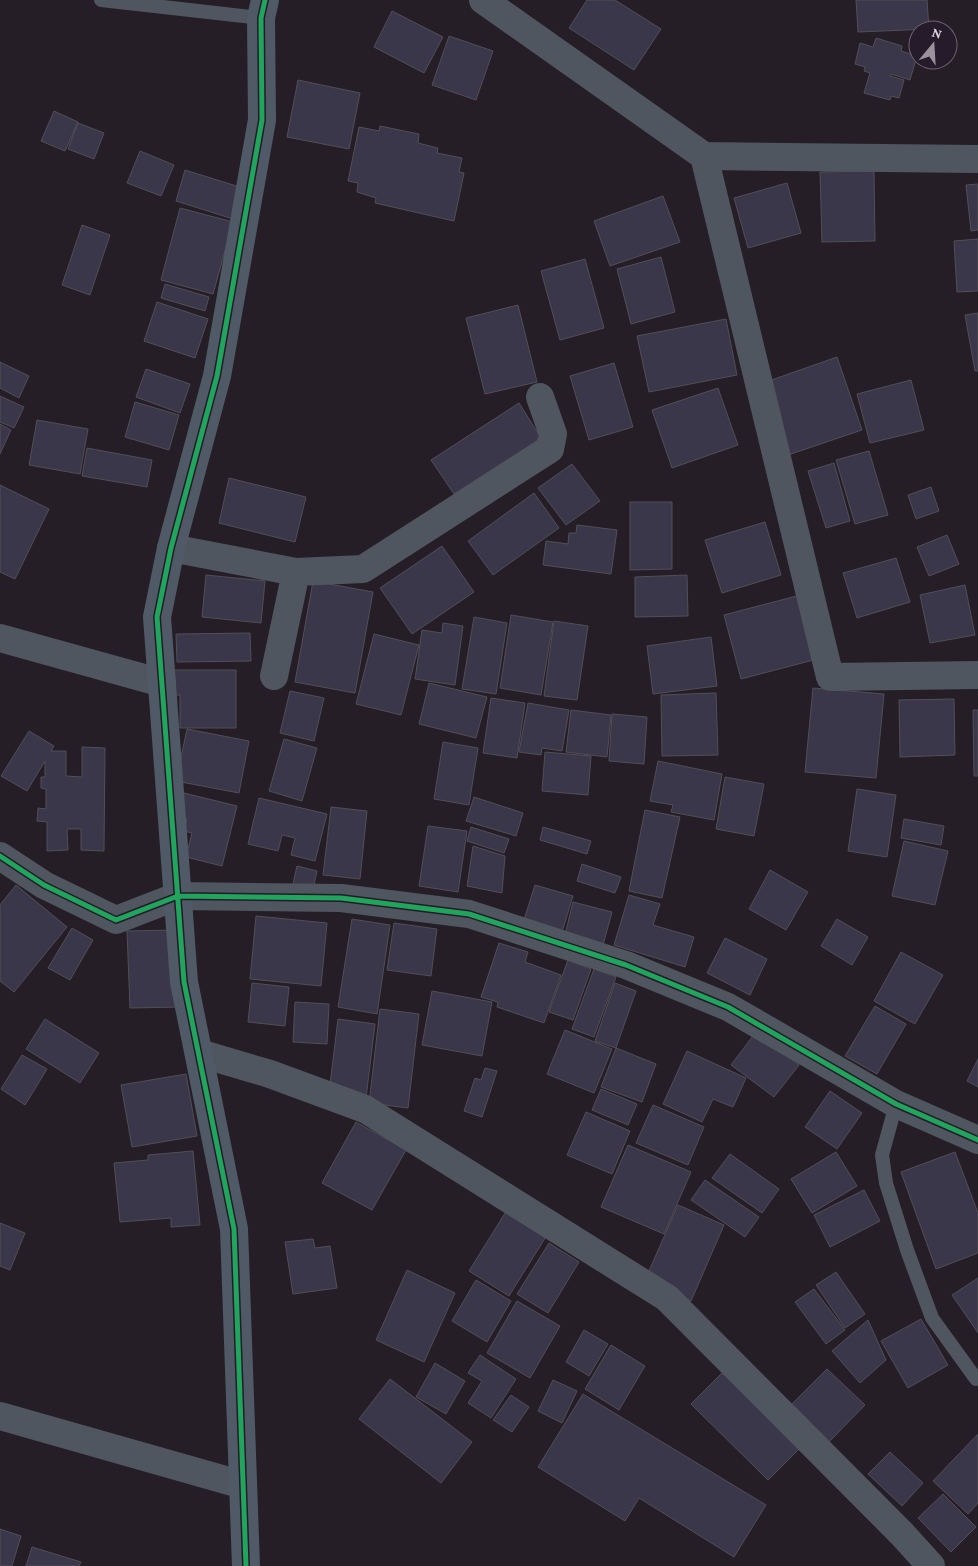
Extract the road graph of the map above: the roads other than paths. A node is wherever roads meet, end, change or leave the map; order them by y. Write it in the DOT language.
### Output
graph roads {
  1 [pos="101,0"];
  2 [pos="483,0"];
  3 [pos="263,9"];
  4 [pos="704,156"];
  5 [pos="978,160"];
  6 [pos="540,397"];
  7 [pos="171,548"];
  8 [pos="296,572"];
  9 [pos="0,638"];
  10 [pos="978,675"];
  11 [pos="274,676"];
  12 [pos="162,683"];
  13 [pos="0,856"];
  14 [pos="178,896"];
  15 [pos="199,1053"];
  16 [pos="896,1104"];
  17 [pos="978,1140"];
  18 [pos="976,1379"];
  19 [pos="0,1416"];
  20 [pos="243,1485"];
  21 [pos="246,1566"];
  22 [pos="931,1566"];
  1 -- 3 [label="lane"];
  2 -- 4 [label="street"];
  3 -- 7 [label="street"];
  4 -- 5 [label="street"];
  4 -- 10 [label="street"];
  6 -- 8 [label="street"];
  7 -- 8 [label="street"];
  7 -- 12 [label="street"];
  8 -- 11 [label="street"];
  9 -- 12 [label="street"];
  12 -- 14 [label="street"];
  13 -- 14 [label="street"];
  14 -- 15 [label="street"];
  14 -- 16 [label="street"];
  15 -- 20 [label="street"];
  15 -- 22 [label="street"];
  16 -- 17 [label="street"];
  16 -- 18 [label="lane"];
  19 -- 20 [label="street"];
  20 -- 21 [label="street"];
}
